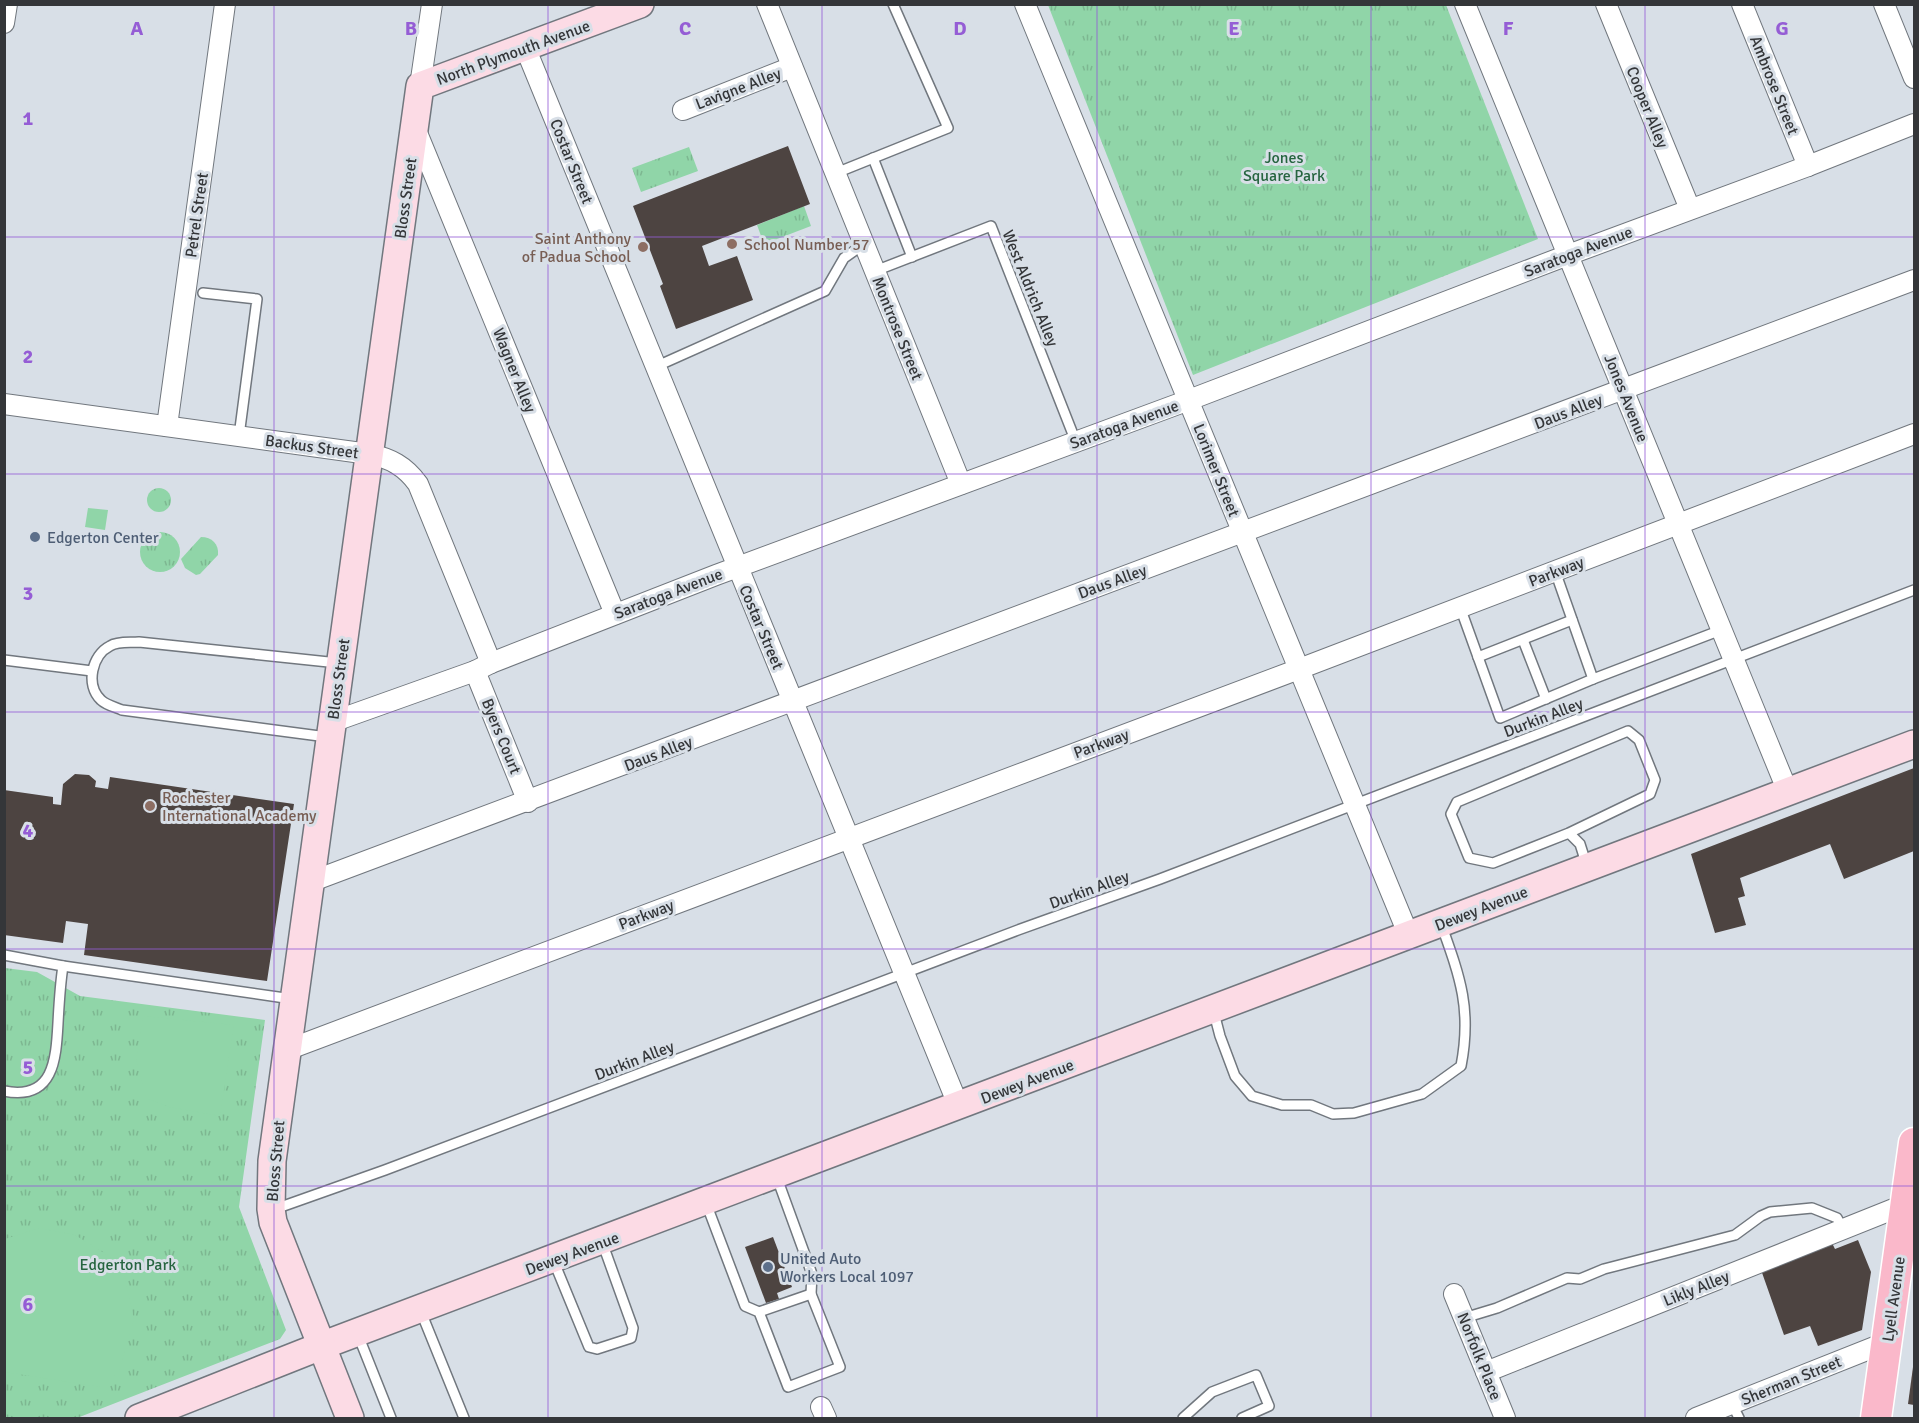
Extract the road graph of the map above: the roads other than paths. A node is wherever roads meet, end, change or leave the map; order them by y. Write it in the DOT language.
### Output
graph roads {
  1 [pos="7,4"];
  2 [pos="225,4"];
  3 [pos="432,4"];
  4 [pos="640,4"];
  5 [pos="767,4"];
  6 [pos="893,4"];
  7 [pos="1025,4"];
  8 [pos="1465,4"];
  9 [pos="1605,4"];
  10 [pos="1742,4"];
  11 [pos="1884,4"];
  12 [pos="4,23"];
  13 [pos="525,47"];
  14 [pos="792,67"];
  15 [pos="1914,78"];
  16 [pos="420,86"];
  17 [pos="683,110"];
  18 [pos="1914,124"];
  19 [pos="414,126"];
  20 [pos="873,158"];
  21 [pos="1808,166"];
  22 [pos="836,173"];
  23 [pos="1690,209"];
  24 [pos="864,244"];
  25 [pos="1568,255"];
  26 [pos="912,257"];
  27 [pos="875,271"];
  28 [pos="1914,280"];
  29 [pos="203,293"];
  30 [pos="655,367"];
  31 [pos="1623,390"];
  32 [pos="1189,400"];
  33 [pos="4,404"];
  34 [pos="167,426"];
  35 [pos="1914,435"];
  36 [pos="239,436"];
  37 [pos="1076,442"];
  38 [pos="369,454"];
  39 [pos="961,484"];
  40 [pos="1678,525"];
  41 [pos="1243,533"];
  42 [pos="737,567"];
  43 [pos="1555,572"];
  44 [pos="1914,590"];
  45 [pos="1460,608"];
  46 [pos="615,614"];
  47 [pos="1572,620"];
  48 [pos="1721,630"];
  49 [pos="1523,640"];
  50 [pos="1478,657"];
  51 [pos="4,660"];
  52 [pos="1734,660"];
  53 [pos="340,663"];
  54 [pos="483,667"];
  55 [pos="1299,669"];
  56 [pos="92,671"];
  57 [pos="1593,679"];
  58 [pos="1546,699"];
  59 [pos="794,700"];
  60 [pos="331,730"];
  61 [pos="1914,744"];
  62 [pos="1788,792"];
  63 [pos="528,802"];
  64 [pos="1355,804"];
  65 [pos="1569,833"];
  66 [pos="848,837"];
  67 [pos="1588,868"];
  68 [pos="310,882"];
  69 [pos="1441,924"];
  70 [pos="1409,936"];
  71 [pos="4,955"];
  72 [pos="63,966"];
  73 [pos="903,974"];
  74 [pos="294,999"];
  75 [pos="1213,1010"];
  76 [pos="287,1050"];
  77 [pos="4,1091"];
  78 [pos="958,1107"];
  79 [pos="1914,1154"];
  80 [pos="776,1175"];
  81 [pos="705,1202"];
  82 [pos="1906,1204"];
  83 [pos="271,1209"];
  84 [pos="1843,1229"];
  85 [pos="602,1242"];
  86 [pos="554,1260"];
  87 [pos="811,1294"];
  88 [pos="1454,1294"];
  89 [pos="420,1309"];
  90 [pos="759,1312"];
  91 [pos="1464,1318"];
  92 [pos="357,1333"];
  93 [pos="1887,1342"];
  94 [pos="321,1347"];
  95 [pos="1486,1372"];
  96 [pos="1736,1411"];
  97 [pos="139,1419"];
  98 [pos="350,1419"];
  99 [pos="391,1419"];
  100 [pos="464,1419"];
  101 [pos="1183,1419"];
  102 [pos="1242,1419"];
  103 [pos="1505,1419"];
  104 [pos="1696,1419"];
  105 [pos="1876,1419"];
  1 -- 12 [label="street"];
  2 -- 34 [label="street, Petrel Street"];
  3 -- 16 [label="street, Bloss Street"];
  4 -- 13 [label="street, North Plymouth Avenue"];
  5 -- 14 [label="street, Montrose Street"];
  6 -- 20 [label="lane"];
  7 -- 32 [label="street, Lorimer Street"];
  8 -- 25 [label="street, Jones Avenue"];
  9 -- 23 [label="street, Cooper Alley"];
  10 -- 21 [label="street, Ambrose Street"];
  11 -- 15 [label="street"];
  13 -- 16 [label="street, North Plymouth Avenue"];
  13 -- 30 [label="street, Costar Street"];
  14 -- 17 [label="street, Lavigne Alley"];
  14 -- 22 [label="street, Montrose Street"];
  16 -- 19 [label="street, Bloss Street"];
  18 -- 21 [label="street, Saratoga Avenue"];
  19 -- 38 [label="street, Bloss Street"];
  19 -- 46 [label="street, Wagner Alley"];
  20 -- 22 [label="lane"];
  20 -- 26 [label="lane"];
  21 -- 23 [label="street, Saratoga Avenue"];
  22 -- 24 [label="street, Montrose Street"];
  23 -- 25 [label="street, Saratoga Avenue"];
  24 -- 27 [label="street, Montrose Street"];
  24 -- 30 [label="lane"];
  25 -- 31 [label="street, Jones Avenue"];
  25 -- 32 [label="street, Saratoga Avenue"];
  26 -- 27 [label="lane, West Aldrich Alley"];
  26 -- 37 [label="lane, West Aldrich Alley"];
  27 -- 39 [label="street, Montrose Street"];
  28 -- 31 [label="street, Daus Alley"];
  29 -- 36 [label="lane"];
  30 -- 42 [label="street, Costar Street"];
  31 -- 40 [label="street, Jones Avenue"];
  31 -- 41 [label="street, Daus Alley"];
  32 -- 37 [label="street, Saratoga Avenue"];
  32 -- 41 [label="street, Lorimer Street"];
  33 -- 34 [label="street, Backus Street"];
  34 -- 36 [label="street, Backus Street"];
  35 -- 40 [label="street, Parkway"];
  36 -- 38 [label="street, Backus Street"];
  37 -- 39 [label="street, Saratoga Avenue"];
  38 -- 53 [label="street, Bloss Street"];
  38 -- 54 [label="street, Backus Street"];
  39 -- 42 [label="street, Saratoga Avenue"];
  40 -- 43 [label="street, Parkway"];
  40 -- 48 [label="street, Jones Avenue"];
  41 -- 55 [label="street, Lorimer Street"];
  41 -- 59 [label="street, Daus Alley"];
  42 -- 46 [label="street, Saratoga Avenue"];
  42 -- 59 [label="street, Costar Street"];
  43 -- 45 [label="street, Parkway"];
  43 -- 47 [label="lane"];
  44 -- 52 [label="lane, Durkin Alley"];
  45 -- 50 [label="lane"];
  45 -- 55 [label="street, Parkway"];
  46 -- 54 [label="street, Saratoga Avenue"];
  47 -- 49 [label="lane"];
  47 -- 57 [label="lane"];
  48 -- 52 [label="street, Jones Avenue"];
  48 -- 57 [label="lane"];
  49 -- 50 [label="lane"];
  49 -- 58 [label="lane"];
  50 -- 58 [label="lane"];
  51 -- 56 [label="lane"];
  52 -- 62 [label="street, Jones Avenue"];
  52 -- 64 [label="lane, Durkin Alley"];
  53 -- 56 [label="lane"];
  53 -- 60 [label="street, Bloss Street"];
  54 -- 60 [label="street, Saratoga Avenue"];
  54 -- 63 [label="street, Byers Court"];
  55 -- 64 [label="street, Lorimer Street"];
  55 -- 66 [label="street, Parkway"];
  56 -- 60 [label="lane"];
  57 -- 58 [label="lane"];
  59 -- 63 [label="street, Daus Alley"];
  59 -- 66 [label="street, Costar Street"];
  60 -- 68 [label="street, Bloss Street"];
  61 -- 62 [label="street, Dewey Avenue"];
  62 -- 67 [label="street, Dewey Avenue"];
  63 -- 68 [label="street, Daus Alley"];
  64 -- 70 [label="street, Lorimer Street"];
  64 -- 73 [label="lane, Durkin Alley"];
  65 -- 65 [label="lane"];
  65 -- 67 [label="lane"];
  66 -- 73 [label="street, Costar Street"];
  66 -- 76 [label="street, Parkway"];
  67 -- 69 [label="street, Dewey Avenue"];
  68 -- 74 [label="street, Bloss Street"];
  69 -- 70 [label="street, Dewey Avenue"];
  69 -- 75 [label="lane"];
  70 -- 75 [label="street, Dewey Avenue"];
  71 -- 72 [label="lane"];
  72 -- 74 [label="lane"];
  72 -- 77 [label="lane"];
  73 -- 78 [label="street, Costar Street"];
  73 -- 83 [label="lane, Durkin Alley"];
  74 -- 76 [label="street, Bloss Street"];
  75 -- 78 [label="street, Dewey Avenue"];
  76 -- 83 [label="street, Bloss Street"];
  78 -- 80 [label="street, Dewey Avenue"];
  79 -- 82 [label="main road, Lyell Avenue"];
  80 -- 81 [label="street, Dewey Avenue"];
  80 -- 87 [label="lane"];
  81 -- 85 [label="street, Dewey Avenue"];
  81 -- 90 [label="lane"];
  82 -- 84 [label="street, Likly Alley"];
  82 -- 93 [label="main road, Lyell Avenue"];
  83 -- 94 [label="street, Bloss Street"];
  84 -- 91 [label="lane"];
  84 -- 95 [label="street, Likly Alley"];
  85 -- 86 [label="street, Dewey Avenue"];
  85 -- 86 [label="lane"];
  86 -- 89 [label="street, Dewey Avenue"];
  87 -- 90 [label="lane"];
  87 -- 90 [label="lane"];
  88 -- 91 [label="street, Norfolk Place"];
  89 -- 92 [label="street, Dewey Avenue"];
  89 -- 100 [label="lane"];
  91 -- 95 [label="street, Norfolk Place"];
  92 -- 94 [label="street, Dewey Avenue"];
  92 -- 99 [label="lane"];
  93 -- 96 [label="street, Sherman Street"];
  93 -- 105 [label="main road, Lyell Avenue"];
  94 -- 97 [label="street, Dewey Avenue"];
  94 -- 98 [label="street, Bloss Street"];
  95 -- 103 [label="street, Norfolk Place"];
  96 -- 104 [label="street, Sherman Street"];
  101 -- 102 [label="lane"];
}
